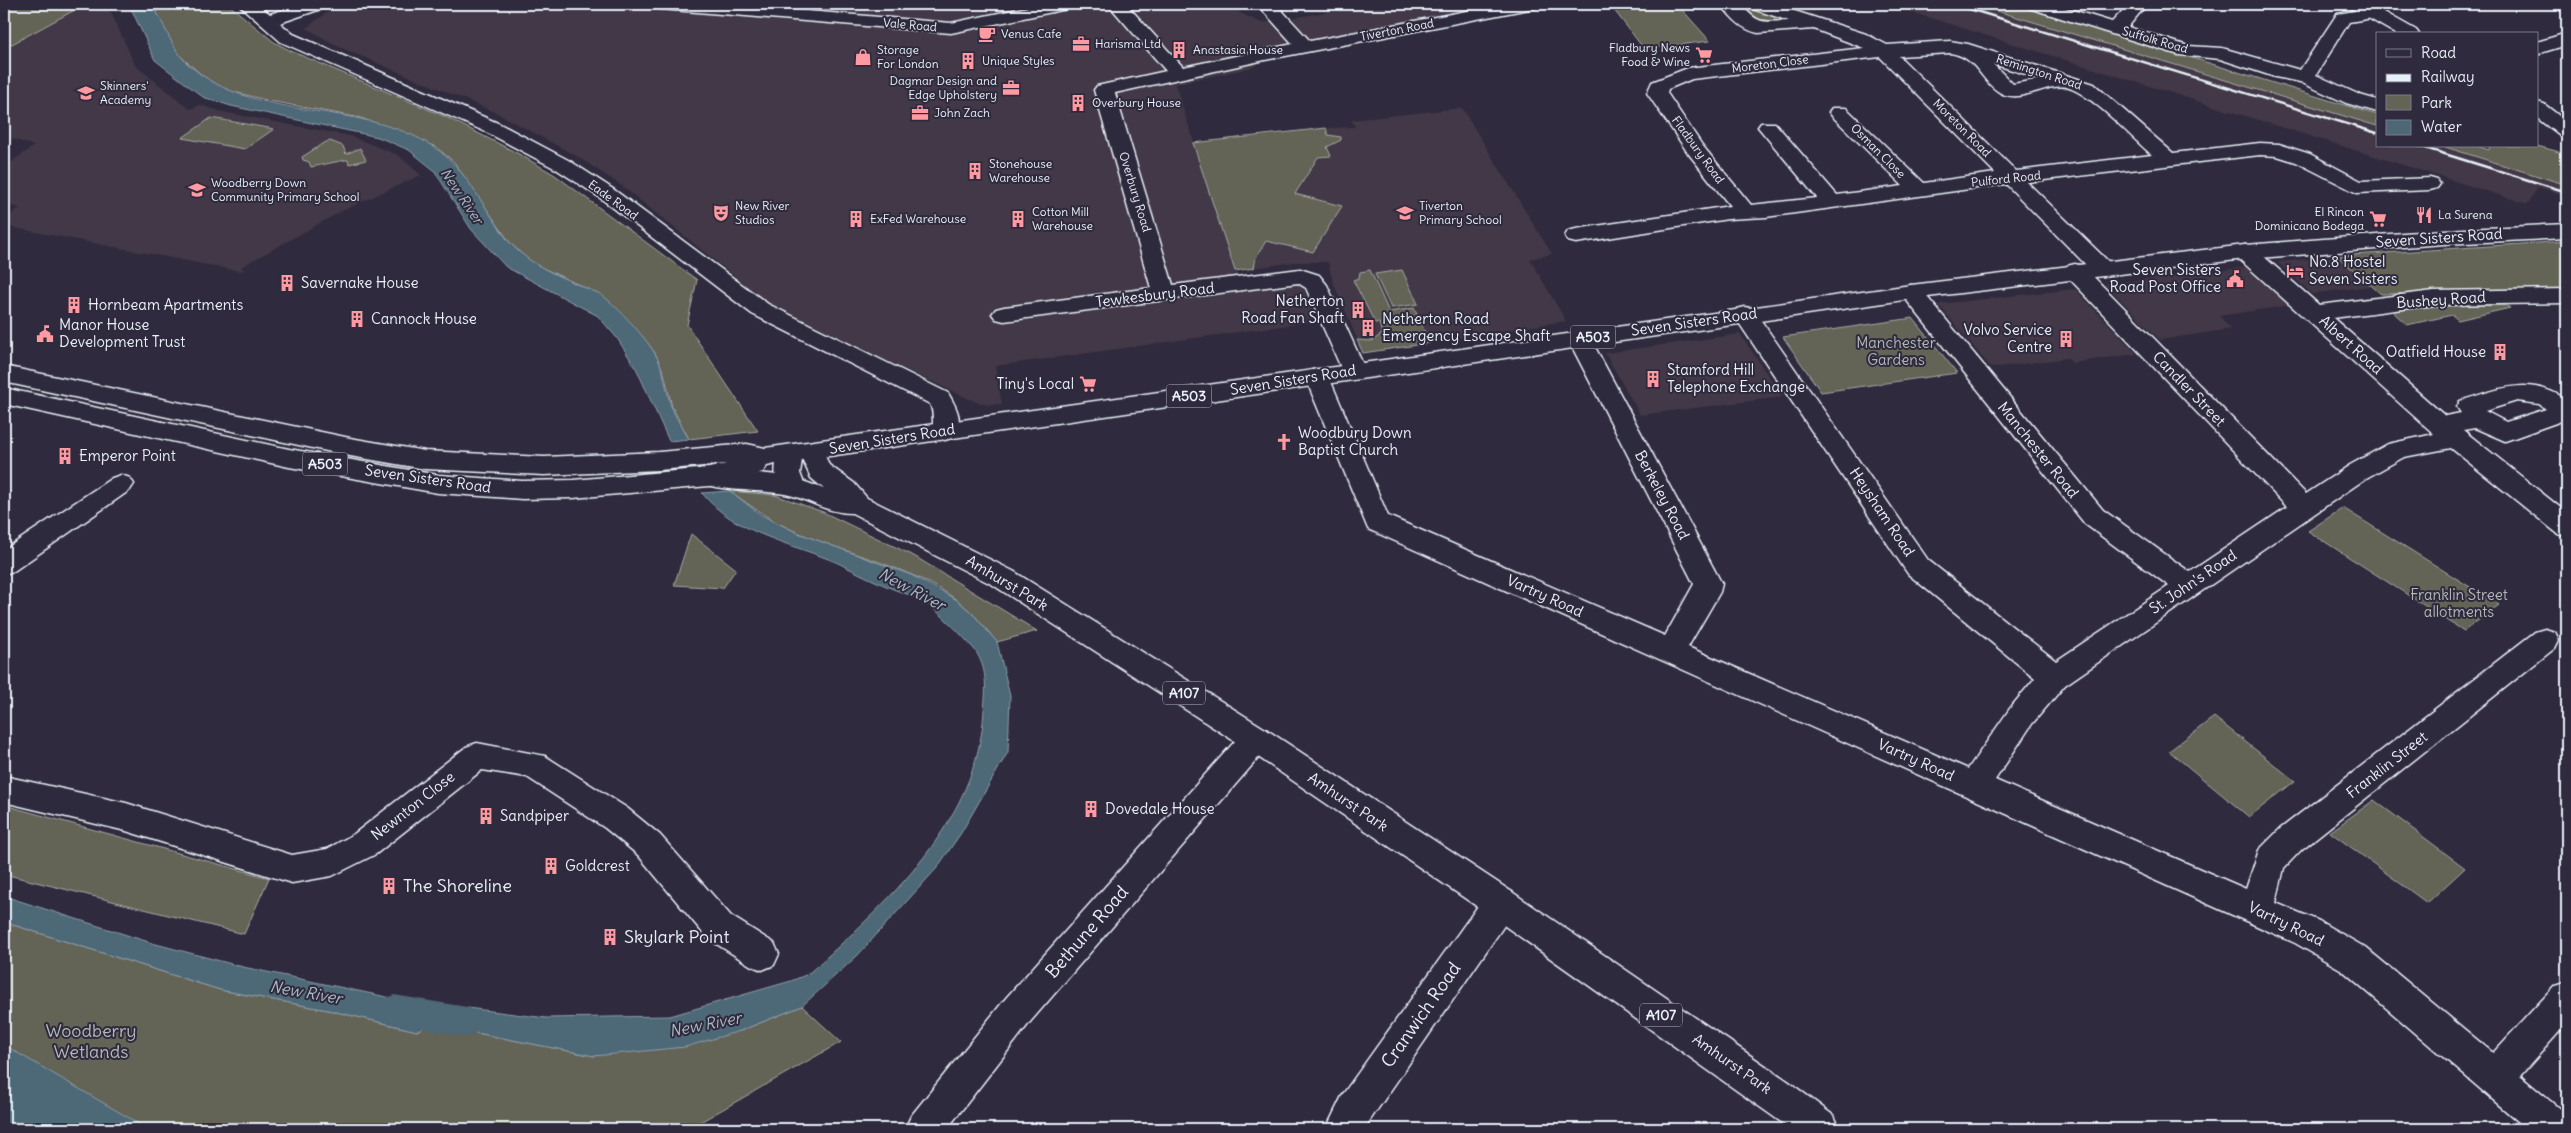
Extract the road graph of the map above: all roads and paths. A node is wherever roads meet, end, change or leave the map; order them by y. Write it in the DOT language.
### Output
graph roads {
  1 [pos="247,4"];
  2 [pos="318,4"];
  3 [pos="660,4"];
  4 [pos="1068,4"];
  5 [pos="1117,4"];
  6 [pos="1266,4"];
  7 [pos="1529,4"];
  8 [pos="1730,4"];
  9 [pos="1756,4"];
  10 [pos="2035,4"];
  11 [pos="2138,4"];
  12 [pos="2365,8"];
  13 [pos="268,21"];
  14 [pos="1816,24"];
  15 [pos="2116,29"];
  16 [pos="2407,32"];
  17 [pos="2567,39"];
  18 [pos="1306,47"];
  19 [pos="2538,48"];
  20 [pos="1884,51"];
  21 [pos="1180,76"];
  22 [pos="2305,77"];
  23 [pos="1659,86"];
  24 [pos="1104,90"];
  25 [pos="2376,106"];
  26 [pos="2538,109"];
  27 [pos="1839,112"];
  28 [pos="1768,127"];
  29 [pos="2566,129"];
  30 [pos="2170,160"];
  31 [pos="2012,178"];
  32 [pos="2430,184"];
  33 [pos="1918,189"];
  34 [pos="1831,201"];
  35 [pos="1745,212"];
  36 [pos="2567,231"];
  37 [pos="1576,236"];
  38 [pos="2245,252"];
  39 [pos="2103,269"];
  40 [pos="2076,271"];
  41 [pos="1911,292"];
  42 [pos="1164,294"];
  43 [pos="2567,296"];
  44 [pos="2316,313"];
  45 [pos="1004,314"];
  46 [pos="1746,314"];
  47 [pos="1580,339"];
  48 [pos="1350,362"];
  49 [pos="4,374"];
  50 [pos="1317,377"];
  51 [pos="4,396"];
  52 [pos="2478,419"];
  53 [pos="945,431"];
  54 [pos="2448,432"];
  55 [pos="789,455"];
  56 [pos="709,477"];
  57 [pos="121,484"];
  58 [pos="792,486"];
  59 [pos="856,504"];
  60 [pos="2303,506"];
  61 [pos="2567,527"];
  62 [pos="4,564"];
  63 [pos="2188,585"];
  64 [pos="2546,640"];
  65 [pos="1671,651"];
  66 [pos="2054,677"];
  67 [pos="1256,739"];
  68 [pos="1974,786"];
  69 [pos="4,789"];
  70 [pos="1500,903"];
  71 [pos="2258,910"];
  72 [pos="762,954"];
  73 [pos="2567,998"];
  74 [pos="2494,1078"];
  75 [pos="924,1129"];
  76 [pos="1345,1129"];
  77 [pos="1821,1129"];
  78 [pos="2556,1129"];
  1 -- 13 [label="main road, Eade Road"];
  2 -- 13 [label="main road"];
  3 -- 4 [label="main road, Vale Road"];
  5 -- 21 [label="main road"];
  6 -- 18 [label="main road"];
  7 -- 18 [label="main road, Tiverton Road"];
  8 -- 14 [label="main road"];
  9 -- 14 [label="main road, Moreton Road"];
  10 -- 15 [label="main road, Suffolk Road"];
  11 -- 15 [label="main road"];
  12 -- 16 [label="main road"];
  12 -- 22 [label="main road"];
  13 -- 53 [label="main road, Eade Road"];
  14 -- 20 [label="main road, Moreton Road"];
  15 -- 22 [label="main road, Suffolk Road"];
  17 -- 19 [label="main road"];
  18 -- 21 [label="main road, Tiverton Road"];
  20 -- 23 [label="main road, Moreton Close"];
  20 -- 30 [label="main road, Remington Road"];
  20 -- 31 [label="main road, Moreton Road"];
  21 -- 24 [label="main road, Tiverton Road"];
  22 -- 25 [label="main road, Suffolk Road"];
  23 -- 35 [label="main road, Fladbury Road"];
  24 -- 42 [label="main road, Overbury Road"];
  26 -- 29 [label="main road"];
  27 -- 33 [label="main road, Osman Close"];
  28 -- 34 [label="main road"];
  30 -- 31 [label="main road, Pulford Road"];
  30 -- 32 [label="main road, Pulford Road"];
  31 -- 33 [label="main road, Pulford Road"];
  31 -- 39 [label="main road, Moreton Road"];
  33 -- 34 [label="main road, Pulford Road"];
  34 -- 35 [label="main road, Pulford Road"];
  35 -- 37 [label="main road, Pulford Road"];
  36 -- 38 [label="main road, Seven Sisters Road / A503"];
  38 -- 39 [label="main road, Seven Sisters Road / A503"];
  38 -- 44 [label="main road, Albert Road"];
  39 -- 40 [label="main road, Seven Sisters Road / A503"];
  40 -- 41 [label="main road, Seven Sisters Road / A503"];
  40 -- 60 [label="main road, Candler Street"];
  41 -- 46 [label="main road, Seven Sisters Road / A503"];
  41 -- 63 [label="main road, Manchester Road"];
  42 -- 45 [label="main road, Tewkesbury Road"];
  42 -- 48 [label="main road, Tewkesbury Road"];
  43 -- 44 [label="main road, Bushey Road"];
  44 -- 54 [label="main road, Albert Road"];
  46 -- 47 [label="main road, Seven Sisters Road / A503"];
  46 -- 66 [label="main road, Heysham Road"];
  47 -- 48 [label="main road, Seven Sisters Road / A503"];
  47 -- 65 [label="main road, Berkeley Road"];
  48 -- 50 [label="main road, Seven Sisters Road / A503"];
  49 -- 55 [label="main road, Seven Sisters Road / A503"];
  50 -- 53 [label="main road, Seven Sisters Road / A503"];
  50 -- 65 [label="main road, Vartry Road"];
  51 -- 56 [label="main road, Seven Sisters Road / A503"];
  52 -- 54 [label="main road, St. John's Road"];
  53 -- 55 [label="main road, Seven Sisters Road / A503"];
  54 -- 60 [label="main road, St. John's Road"];
  54 -- 61 [label="main road, Albert Road"];
  55 -- 56 [label="main road, Seven Sisters Road / A503"];
  55 -- 58 [label="main road"];
  55 -- 59 [label="main road, Amhurst Park / A107"];
  56 -- 58 [label="main road, Amhurst Park / A107"];
  57 -- 62 [label="main road"];
  58 -- 59 [label="main road, Amhurst Park / A107"];
  59 -- 67 [label="main road, Amhurst Park / A107"];
  60 -- 63 [label="main road, St. John's Road"];
  63 -- 66 [label="main road, St. John's Road"];
  64 -- 71 [label="main road, Franklin Street"];
  65 -- 68 [label="main road, Vartry Road"];
  66 -- 68 [label="main road, St. John's Road"];
  67 -- 70 [label="main road, Amhurst Park / A107"];
  67 -- 75 [label="main road, Bethune Road"];
  68 -- 71 [label="main road, Vartry Road"];
  69 -- 72 [label="main road, Newnton Close"];
  70 -- 76 [label="main road, Cranwich Road"];
  70 -- 77 [label="main road, Amhurst Park / A107"];
  71 -- 74 [label="main road, Vartry Road"];
  73 -- 74 [label="main road"];
  74 -- 78 [label="main road, Vartry Road"];
}
